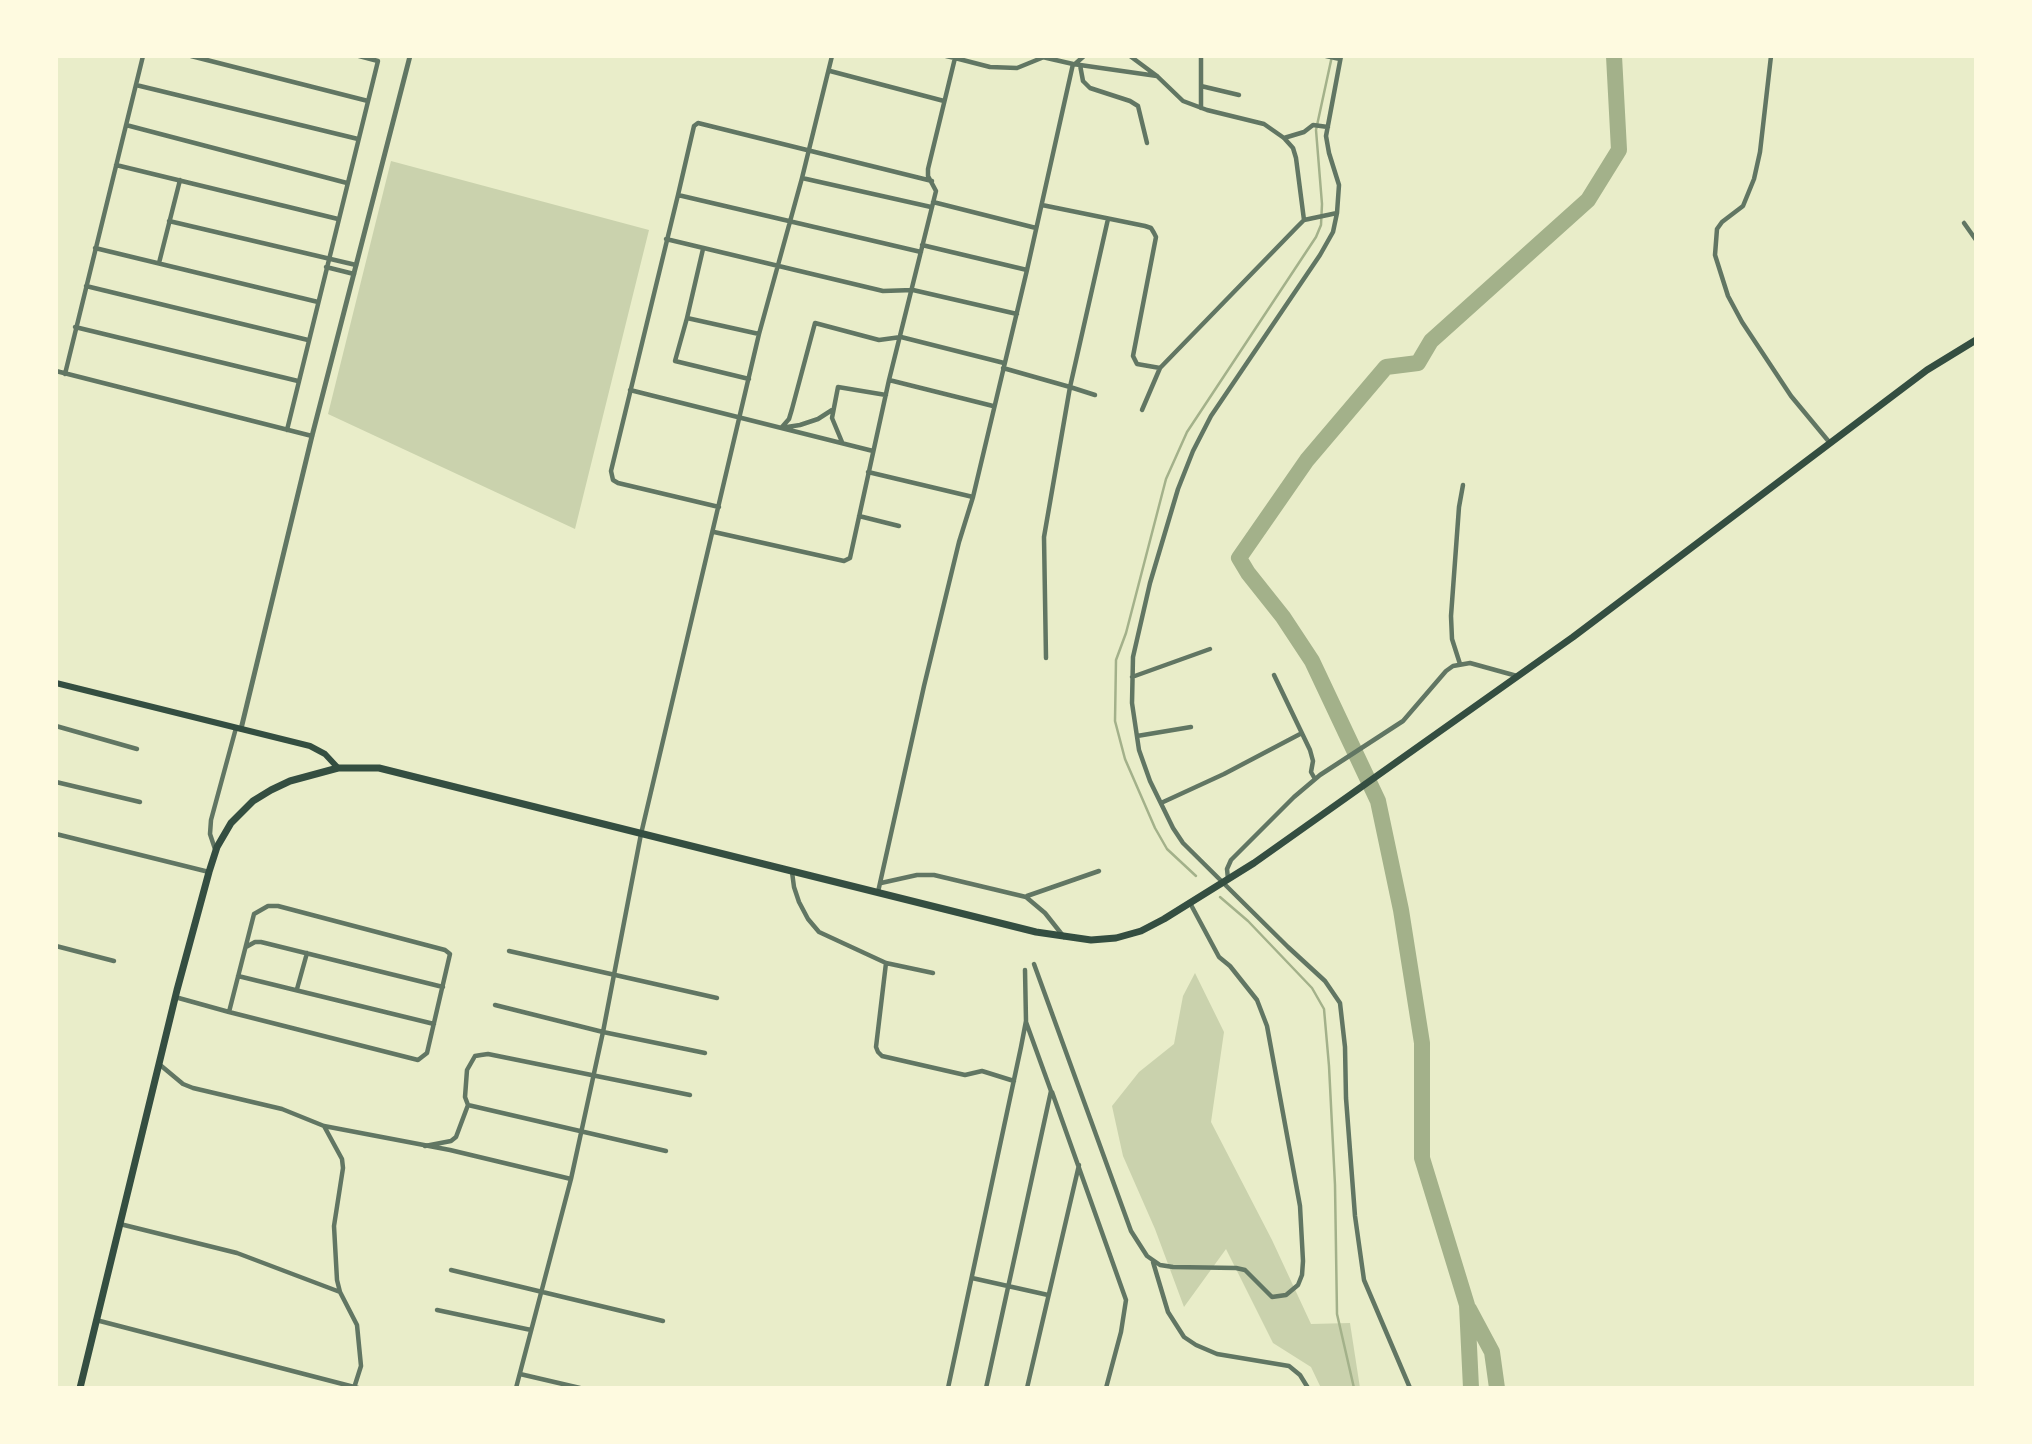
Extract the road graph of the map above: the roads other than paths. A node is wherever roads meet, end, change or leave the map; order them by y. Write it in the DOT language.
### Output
graph roads {
  1 [pos="143,56"];
  2 [pos="191,56"];
  3 [pos="359,56"];
  4 [pos="410,56"];
  5 [pos="832,56"];
  6 [pos="946,56"];
  7 [pos="1038,56"];
  8 [pos="1084,56"];
  9 [pos="1130,56"];
  10 [pos="1202,56"];
  11 [pos="1326,56"];
  12 [pos="1771,56"];
  13 [pos="1044,57"];
  14 [pos="955,58"];
  15 [pos="1340,58"];
  16 [pos="1076,65"];
  17 [pos="829,71"];
  18 [pos="1157,76"];
  19 [pos="136,85"];
  20 [pos="1201,86"];
  21 [pos="1239,95"];
  22 [pos="368,101"];
  23 [pos="944,101"];
  24 [pos="1201,108"];
  25 [pos="126,125"];
  26 [pos="1328,127"];
  27 [pos="1284,138"];
  28 [pos="358,139"];
  29 [pos="1147,143"];
  30 [pos="808,151"];
  31 [pos="116,164"];
  32 [pos="802,178"];
  33 [pos="180,180"];
  34 [pos="932,181"];
  35 [pos="347,183"];
  36 [pos="678,195"];
  37 [pos="932,204"];
  38 [pos="1042,205"];
  39 [pos="1337,213"];
  40 [pos="338,219"];
  41 [pos="1108,219"];
  42 [pos="1304,220"];
  43 [pos="169,221"];
  44 [pos="789,222"];
  45 [pos="1964,223"];
  46 [pos="1036,228"];
  47 [pos="666,239"];
  48 [pos="1976,240"];
  49 [pos="922,245"];
  50 [pos="95,248"];
  51 [pos="703,248"];
  52 [pos="921,252"];
  53 [pos="328,259"];
  54 [pos="159,263"];
  55 [pos="356,265"];
  56 [pos="326,267"];
  57 [pos="777,267"];
  58 [pos="1027,270"];
  59 [pos="354,274"];
  60 [pos="86,286"];
  61 [pos="913,290"];
  62 [pos="318,302"];
  63 [pos="1017,314"];
  64 [pos="687,318"];
  65 [pos="75,327"];
  66 [pos="759,334"];
  67 [pos="901,337"];
  68 [pos="308,340"];
  69 [pos="1976,341"];
  70 [pos="1003,365"];
  71 [pos="1160,368"];
  72 [pos="56,372"];
  73 [pos="65,374"];
  74 [pos="749,379"];
  75 [pos="890,380"];
  76 [pos="298,381"];
  77 [pos="1070,387"];
  78 [pos="630,390"];
  79 [pos="886,395"];
  80 [pos="1096,396"];
  81 [pos="993,406"];
  82 [pos="832,410"];
  83 [pos="1142,410"];
  84 [pos="741,418"];
  85 [pos="782,427"];
  86 [pos="287,430"];
  87 [pos="312,436"];
  88 [pos="843,443"];
  89 [pos="1830,443"];
  90 [pos="873,451"];
  91 [pos="868,472"];
  92 [pos="1463,485"];
  93 [pos="973,497"];
  94 [pos="719,507"];
  95 [pos="859,516"];
  96 [pos="899,526"];
  97 [pos="714,532"];
  98 [pos="1210,649"];
  99 [pos="1046,658"];
  100 [pos="1460,664"];
  101 [pos="1274,675"];
  102 [pos="1519,676"];
  103 [pos="1132,677"];
  104 [pos="56,684"];
  105 [pos="56,726"];
  106 [pos="1191,727"];
  107 [pos="239,728"];
  108 [pos="1302,733"];
  109 [pos="1137,736"];
  110 [pos="137,749"];
  111 [pos="338,768"];
  112 [pos="1314,779"];
  113 [pos="56,782"];
  114 [pos="140,803"];
  115 [pos="1160,803"];
  116 [pos="56,834"];
  117 [pos="641,834"];
  118 [pos="216,851"];
  119 [pos="792,871"];
  120 [pos="209,872"];
  121 [pos="1099,872"];
  122 [pos="1226,881"];
  123 [pos="880,883"];
  124 [pos="878,892"];
  125 [pos="1026,897"];
  126 [pos="1190,903"];
  127 [pos="1065,937"];
  128 [pos="56,946"];
  129 [pos="246,947"];
  130 [pos="509,951"];
  131 [pos="307,953"];
  132 [pos="114,961"];
  133 [pos="886,963"];
  134 [pos="1034,964"];
  135 [pos="1026,970"];
  136 [pos="933,973"];
  137 [pos="615,975"];
  138 [pos="238,976"];
  139 [pos="443,987"];
  140 [pos="297,989"];
  141 [pos="175,997"];
  142 [pos="717,998"];
  143 [pos="495,1005"];
  144 [pos="229,1012"];
  145 [pos="1026,1021"];
  146 [pos="434,1024"];
  147 [pos="603,1032"];
  148 [pos="705,1053"];
  149 [pos="159,1064"];
  150 [pos="594,1075"];
  151 [pos="1014,1081"];
  152 [pos="1051,1091"];
  153 [pos="690,1095"];
  154 [pos="1056,1104"];
  155 [pos="468,1105"];
  156 [pos="1046,1112"];
  157 [pos="324,1126"];
  158 [pos="581,1131"];
  159 [pos="422,1146"];
  160 [pos="666,1151"];
  161 [pos="1079,1165"];
  162 [pos="571,1179"];
  163 [pos="120,1224"];
  164 [pos="1153,1261"];
  165 [pos="451,1270"];
  166 [pos="972,1278"];
  167 [pos="1009,1286"];
  168 [pos="340,1292"];
  169 [pos="542,1292"];
  170 [pos="1048,1295"];
  171 [pos="437,1310"];
  172 [pos="96,1320"];
  173 [pos="663,1321"];
  174 [pos="531,1330"];
  175 [pos="520,1374"];
  176 [pos="80,1388"];
  177 [pos="355,1388"];
  178 [pos="516,1388"];
  179 [pos="580,1388"];
  180 [pos="948,1388"];
  181 [pos="986,1388"];
  182 [pos="1027,1388"];
  183 [pos="1106,1388"];
  184 [pos="1308,1388"];
  185 [pos="1410,1388"];
  1 -- 19 [label="street"];
  2 -- 22 [label="street"];
  3 -- 22 [label="street"];
  4 -- 55 [label="street"];
  5 -- 17 [label="street"];
  6 -- 14 [label="street"];
  7 -- 13 [label="street"];
  8 -- 16 [label="street"];
  9 -- 18 [label="street"];
  10 -- 20 [label="street"];
  11 -- 15 [label="street"];
  12 -- 89 [label="street"];
  13 -- 14 [label="street"];
  13 -- 16 [label="street"];
  14 -- 23 [label="street"];
  15 -- 26 [label="street"];
  16 -- 18 [label="street"];
  16 -- 29 [label="street"];
  16 -- 38 [label="street"];
  17 -- 23 [label="street"];
  17 -- 30 [label="street"];
  18 -- 24 [label="street"];
  19 -- 25 [label="street"];
  19 -- 28 [label="street"];
  20 -- 21 [label="street"];
  20 -- 24 [label="street"];
  22 -- 28 [label="street"];
  23 -- 34 [label="street"];
  24 -- 27 [label="street"];
  25 -- 31 [label="street"];
  25 -- 35 [label="street"];
  26 -- 27 [label="street"];
  26 -- 39 [label="street"];
  27 -- 42 [label="street"];
  28 -- 35 [label="street"];
  30 -- 32 [label="street"];
  30 -- 34 [label="street"];
  30 -- 36 [label="street"];
  31 -- 33 [label="street"];
  31 -- 50 [label="street"];
  32 -- 37 [label="street"];
  32 -- 44 [label="street"];
  33 -- 40 [label="street"];
  33 -- 43 [label="street"];
  34 -- 37 [label="street"];
  35 -- 40 [label="street"];
  36 -- 44 [label="street"];
  36 -- 47 [label="street"];
  37 -- 46 [label="street"];
  37 -- 49 [label="street"];
  38 -- 41 [label="street"];
  38 -- 46 [label="street"];
  39 -- 42 [label="street"];
  39 -- 103 [label="street"];
  40 -- 53 [label="street"];
  41 -- 71 [label="street"];
  41 -- 77 [label="street"];
  42 -- 71 [label="street"];
  43 -- 53 [label="street"];
  43 -- 54 [label="street"];
  44 -- 52 [label="street"];
  44 -- 57 [label="street"];
  45 -- 48 [label="street"];
  46 -- 58 [label="street"];
  47 -- 51 [label="street"];
  47 -- 78 [label="street"];
  49 -- 52 [label="street"];
  49 -- 58 [label="street"];
  50 -- 54 [label="street"];
  50 -- 60 [label="street"];
  51 -- 57 [label="street"];
  51 -- 64 [label="street"];
  52 -- 61 [label="street"];
  53 -- 55 [label="street"];
  53 -- 56 [label="street"];
  54 -- 62 [label="street"];
  55 -- 59 [label="street"];
  56 -- 59 [label="street"];
  56 -- 62 [label="street"];
  57 -- 61 [label="street"];
  57 -- 66 [label="street"];
  58 -- 63 [label="street"];
  59 -- 87 [label="street"];
  60 -- 65 [label="street"];
  60 -- 68 [label="street"];
  61 -- 63 [label="street"];
  61 -- 67 [label="street"];
  62 -- 68 [label="street"];
  63 -- 70 [label="street"];
  64 -- 66 [label="street"];
  64 -- 74 [label="street"];
  65 -- 73 [label="street"];
  65 -- 76 [label="street"];
  66 -- 74 [label="street"];
  67 -- 70 [label="street"];
  67 -- 75 [label="street"];
  67 -- 85 [label="street"];
  68 -- 76 [label="street"];
  69 -- 89 [label="highway"];
  70 -- 77 [label="street"];
  70 -- 81 [label="street"];
  71 -- 83 [label="street"];
  72 -- 73 [label="street"];
  73 -- 86 [label="street"];
  74 -- 84 [label="street"];
  75 -- 79 [label="street"];
  75 -- 81 [label="street"];
  76 -- 86 [label="street"];
  77 -- 80 [label="street"];
  77 -- 99 [label="street"];
  78 -- 84 [label="street"];
  78 -- 94 [label="street"];
  79 -- 82 [label="street"];
  79 -- 90 [label="street"];
  81 -- 93 [label="street"];
  82 -- 85 [label="street"];
  82 -- 88 [label="street"];
  84 -- 85 [label="street"];
  84 -- 94 [label="street"];
  85 -- 88 [label="street"];
  86 -- 87 [label="street"];
  87 -- 107 [label="street"];
  88 -- 90 [label="street"];
  89 -- 102 [label="highway"];
  90 -- 91 [label="street"];
  91 -- 93 [label="street"];
  91 -- 95 [label="street"];
  92 -- 100 [label="street"];
  93 -- 123 [label="street"];
  94 -- 97 [label="street"];
  95 -- 96 [label="street"];
  95 -- 97 [label="street"];
  97 -- 117 [label="street"];
  98 -- 103 [label="street"];
  100 -- 102 [label="street"];
  100 -- 112 [label="street"];
  101 -- 108 [label="street"];
  102 -- 122 [label="highway"];
  103 -- 109 [label="street"];
  104 -- 107 [label="main road"];
  105 -- 110 [label="street"];
  106 -- 109 [label="street"];
  107 -- 111 [label="main road"];
  107 -- 118 [label="street"];
  108 -- 112 [label="street"];
  108 -- 115 [label="street"];
  109 -- 115 [label="street"];
  111 -- 117 [label="highway"];
  111 -- 118 [label="highway"];
  112 -- 122 [label="street"];
  113 -- 114 [label="street"];
  115 -- 122 [label="street"];
  116 -- 120 [label="street"];
  117 -- 119 [label="highway"];
  117 -- 137 [label="street"];
  118 -- 120 [label="highway"];
  119 -- 124 [label="highway"];
  119 -- 133 [label="street"];
  120 -- 141 [label="highway"];
  121 -- 125 [label="street"];
  122 -- 126 [label="highway"];
  122 -- 185 [label="street"];
  123 -- 124 [label="street"];
  123 -- 125 [label="street"];
  124 -- 127 [label="highway"];
  125 -- 127 [label="street"];
  126 -- 127 [label="highway"];
  126 -- 164 [label="street"];
  128 -- 132 [label="street"];
  129 -- 131 [label="street"];
  129 -- 138 [label="street"];
  129 -- 139 [label="street"];
  130 -- 137 [label="street"];
  131 -- 139 [label="street"];
  131 -- 140 [label="street"];
  133 -- 136 [label="street"];
  133 -- 151 [label="street"];
  134 -- 164 [label="street"];
  135 -- 145 [label="street"];
  137 -- 142 [label="street"];
  137 -- 147 [label="street"];
  138 -- 140 [label="street"];
  138 -- 144 [label="street"];
  139 -- 146 [label="street"];
  140 -- 146 [label="street"];
  141 -- 144 [label="street"];
  141 -- 149 [label="highway"];
  143 -- 147 [label="street"];
  144 -- 146 [label="street"];
  145 -- 151 [label="street"];
  145 -- 152 [label="street"];
  147 -- 148 [label="street"];
  147 -- 150 [label="street"];
  149 -- 157 [label="street"];
  149 -- 163 [label="highway"];
  150 -- 153 [label="street"];
  150 -- 155 [label="street"];
  150 -- 158 [label="street"];
  151 -- 166 [label="street"];
  152 -- 154 [label="street"];
  152 -- 156 [label="street"];
  154 -- 156 [label="street"];
  154 -- 161 [label="street"];
  155 -- 158 [label="street"];
  155 -- 159 [label="street"];
  156 -- 167 [label="street"];
  157 -- 159 [label="street"];
  157 -- 168 [label="street"];
  158 -- 160 [label="street"];
  158 -- 162 [label="street"];
  159 -- 162 [label="street"];
  161 -- 170 [label="street"];
  161 -- 183 [label="street"];
  162 -- 169 [label="street"];
  163 -- 168 [label="street"];
  163 -- 172 [label="highway"];
  164 -- 184 [label="street"];
  165 -- 169 [label="street"];
  166 -- 167 [label="street"];
  166 -- 180 [label="street"];
  167 -- 170 [label="street"];
  167 -- 181 [label="street"];
  168 -- 177 [label="street"];
  169 -- 173 [label="street"];
  169 -- 174 [label="street"];
  170 -- 182 [label="street"];
  171 -- 174 [label="street"];
  172 -- 176 [label="highway"];
  172 -- 177 [label="street"];
  174 -- 175 [label="street"];
  175 -- 178 [label="street"];
  175 -- 179 [label="street"];
}
